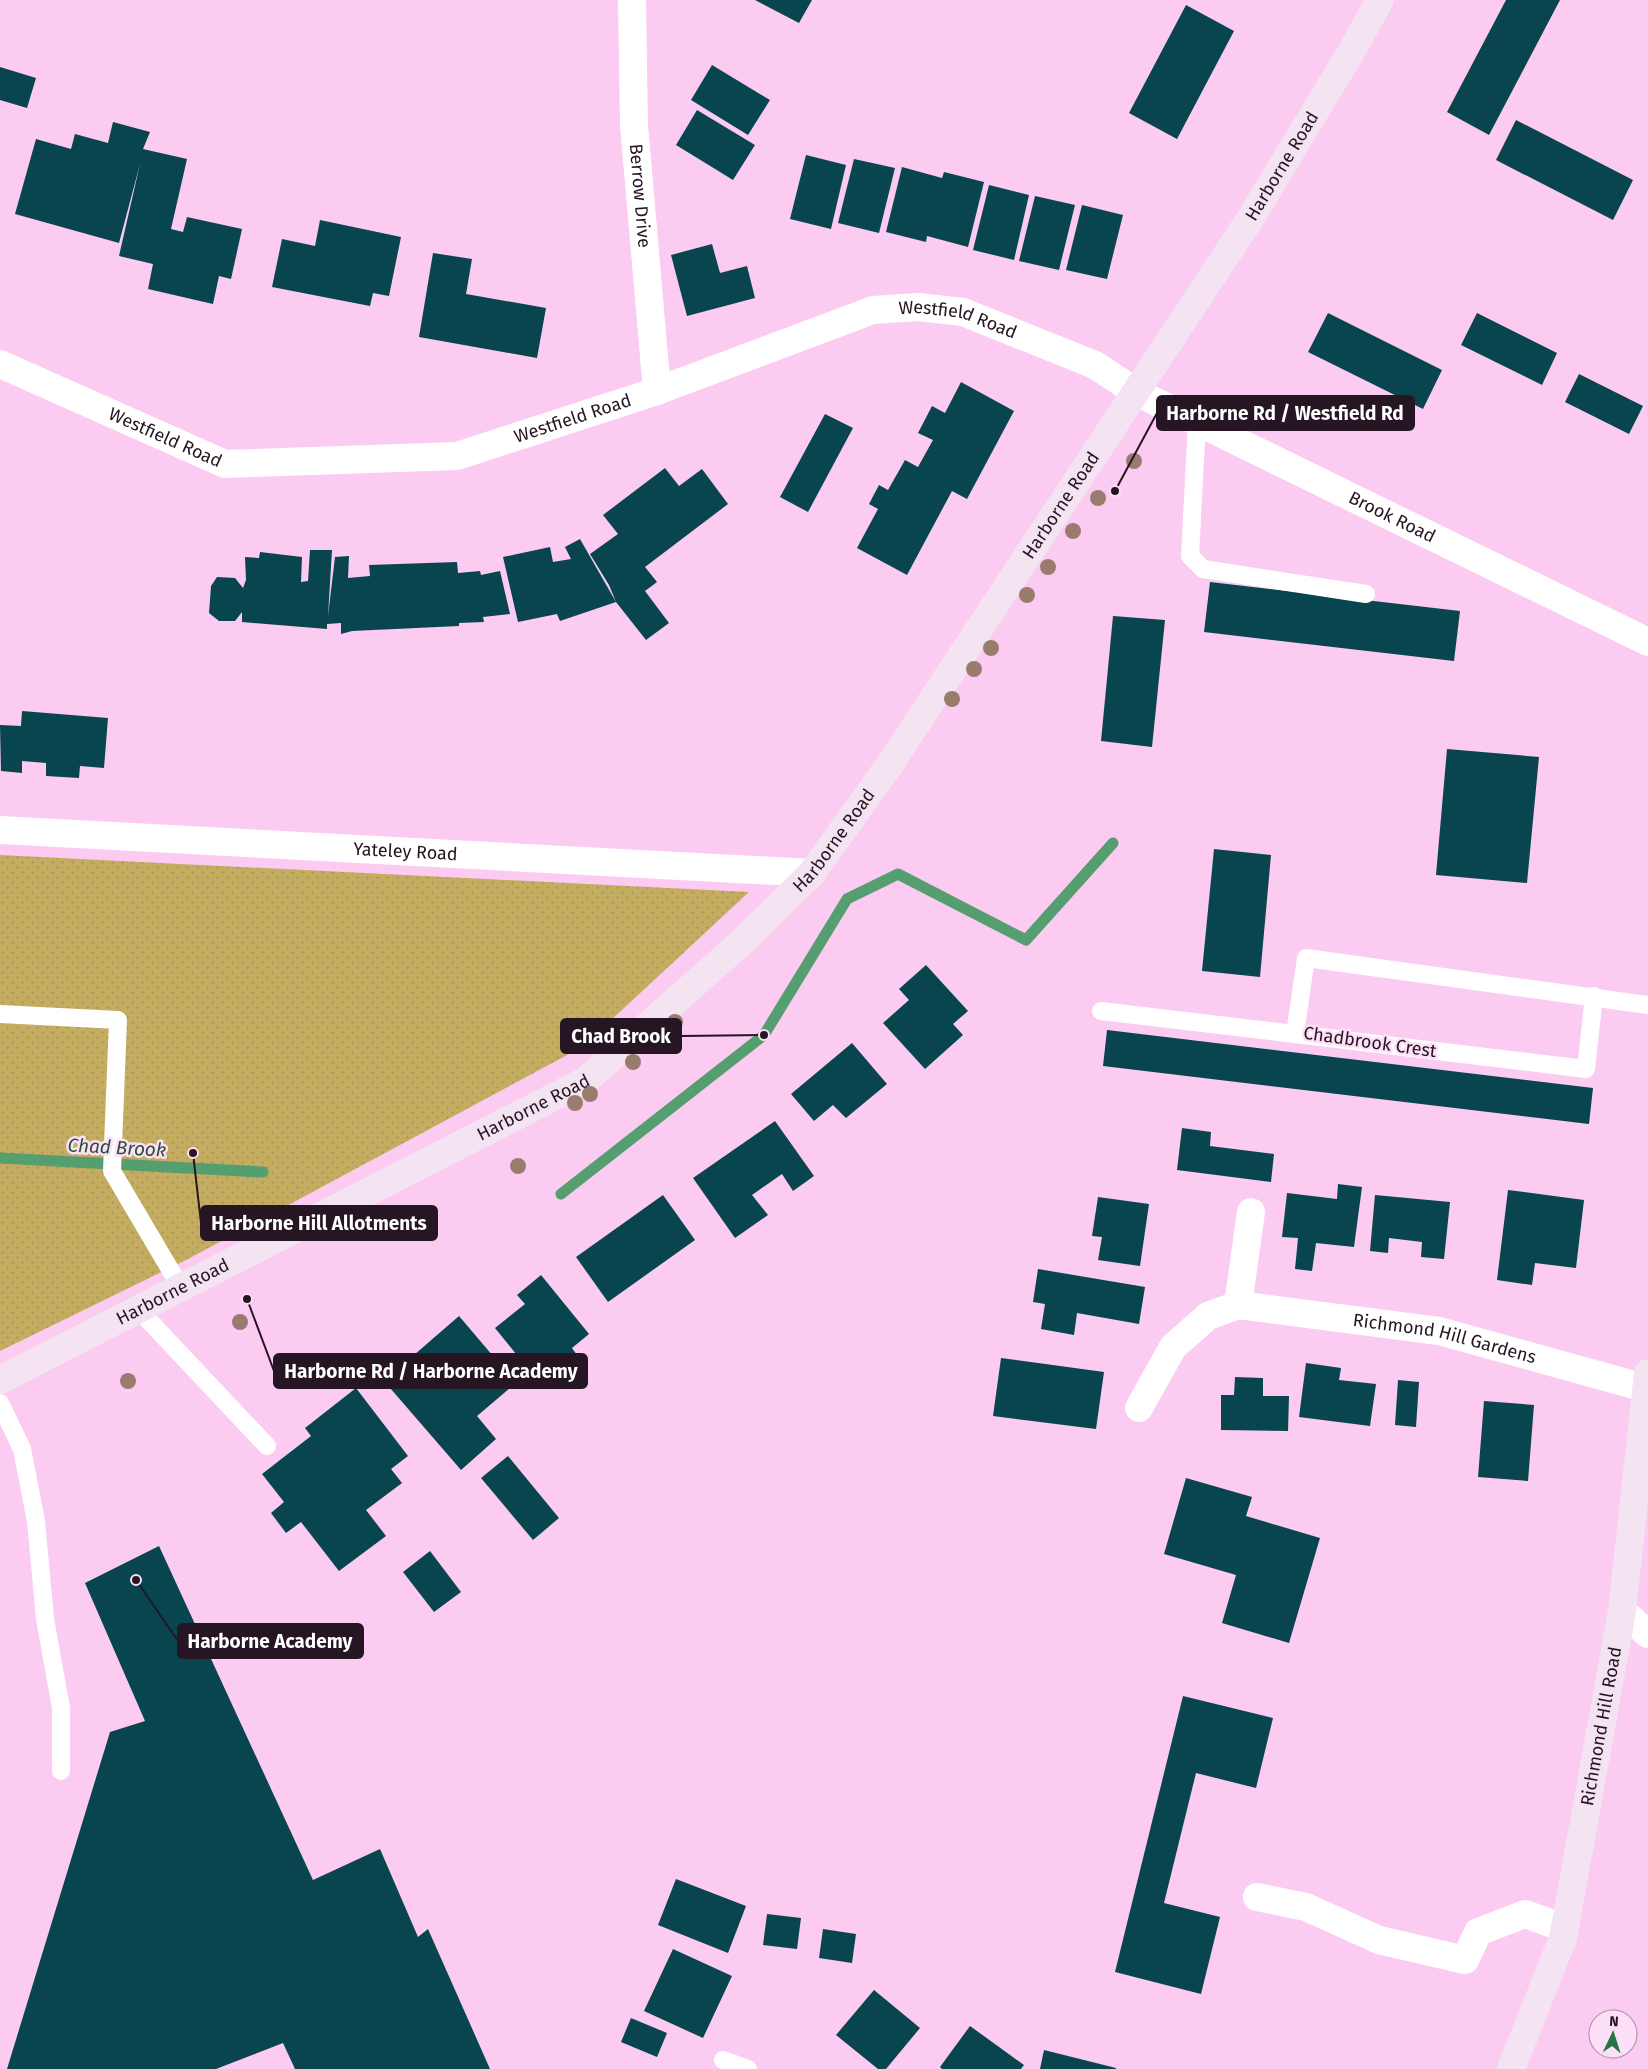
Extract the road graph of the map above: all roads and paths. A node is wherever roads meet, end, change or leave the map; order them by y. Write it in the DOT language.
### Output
graph roads {
  1 [pos="632,0"];
  2 [pos="1380,0"];
  3 [pos="0,364"];
  4 [pos="657,391"];
  5 [pos="1136,392"];
  6 [pos="1197,422"];
  7 [pos="1366,594"];
  8 [pos="1648,642"];
  9 [pos="0,830"];
  10 [pos="812,873"];
  11 [pos="1594,996"];
  12 [pos="1648,1005"];
  13 [pos="1101,1011"];
  14 [pos="0,1014"];
  15 [pos="1295,1034"];
  16 [pos="1251,1212"];
  17 [pos="181,1288"];
  18 [pos="1238,1305"];
  19 [pos="138,1310"];
  20 [pos="0,1380"];
  21 [pos="1646,1380"];
  22 [pos="0,1403"];
  23 [pos="1139,1408"];
  24 [pos="267,1446"];
  25 [pos="1622,1610"];
  26 [pos="1648,1634"];
  27 [pos="61,1771"];
  28 [pos="1257,1897"];
  29 [pos="1564,1928"];
  30 [pos="723,2060"];
  31 [pos="748,2069"];
  32 [pos="1511,2069"];
  1 -- 4 [label="street, Berrow Drive"];
  2 -- 5 [label="main road, Harborne Road"];
  3 -- 4 [label="street, Westfield Road"];
  4 -- 5 [label="street, Westfield Road"];
  5 -- 6 [label="street, Brook Road"];
  5 -- 10 [label="main road, Harborne Road"];
  6 -- 7 [label="lane"];
  6 -- 8 [label="street, Brook Road"];
  9 -- 10 [label="street, Yateley Road"];
  10 -- 17 [label="main road, Harborne Road"];
  11 -- 12 [label="lane, Chadbrook Crest"];
  11 -- 15 [label="lane, Chadbrook Crest"];
  11 -- 15 [label="lane, Chadbrook Crest"];
  13 -- 15 [label="lane"];
  14 -- 17 [label="lane"];
  16 -- 18 [label="street"];
  17 -- 19 [label="main road, Harborne Road"];
  18 -- 21 [label="street, Richmond Hill Gardens"];
  18 -- 23 [label="street, Richmond Hill Gardens"];
  19 -- 20 [label="main road, Harborne Road"];
  19 -- 24 [label="lane"];
  21 -- 25 [label="main road, Richmond Hill Road"];
  22 -- 27 [label="lane"];
  25 -- 26 [label="street"];
  25 -- 29 [label="main road, Richmond Hill Road"];
  28 -- 29 [label="street"];
  29 -- 32 [label="main road, Richmond Hill Road"];
  30 -- 31 [label="lane"];
}
